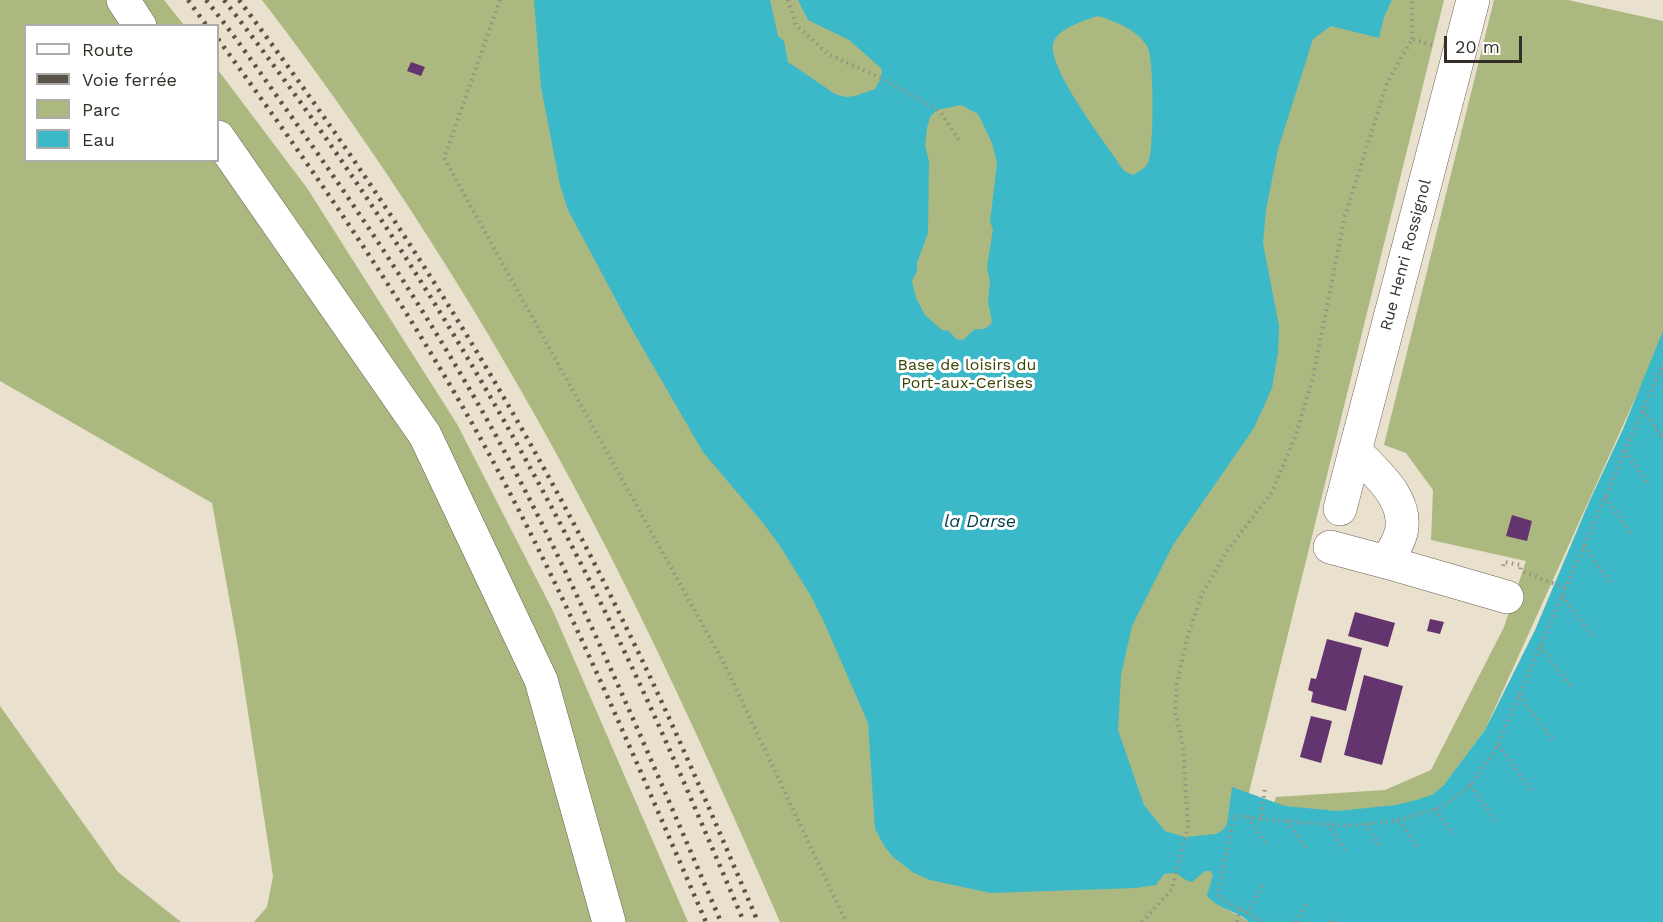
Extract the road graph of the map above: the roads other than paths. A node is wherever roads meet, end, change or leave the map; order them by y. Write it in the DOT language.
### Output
graph roads {
  1 [pos="123,0"];
  2 [pos="1473,0"];
  3 [pos="139,24"];
  4 [pos="219,137"];
  5 [pos="1355,451"];
  6 [pos="1340,509"];
  7 [pos="1329,548"];
  8 [pos="1386,562"];
  9 [pos="1513,583"];
  10 [pos="609,922"];
  1 -- 3 [label="street"];
  2 -- 5 [label="street, Rue Henri Rossignol"];
  4 -- 10 [label="street"];
  5 -- 6 [label="street, Rue Henri Rossignol"];
  5 -- 8 [label="street"];
  7 -- 8 [label="street"];
  8 -- 9 [label="street"];
}
